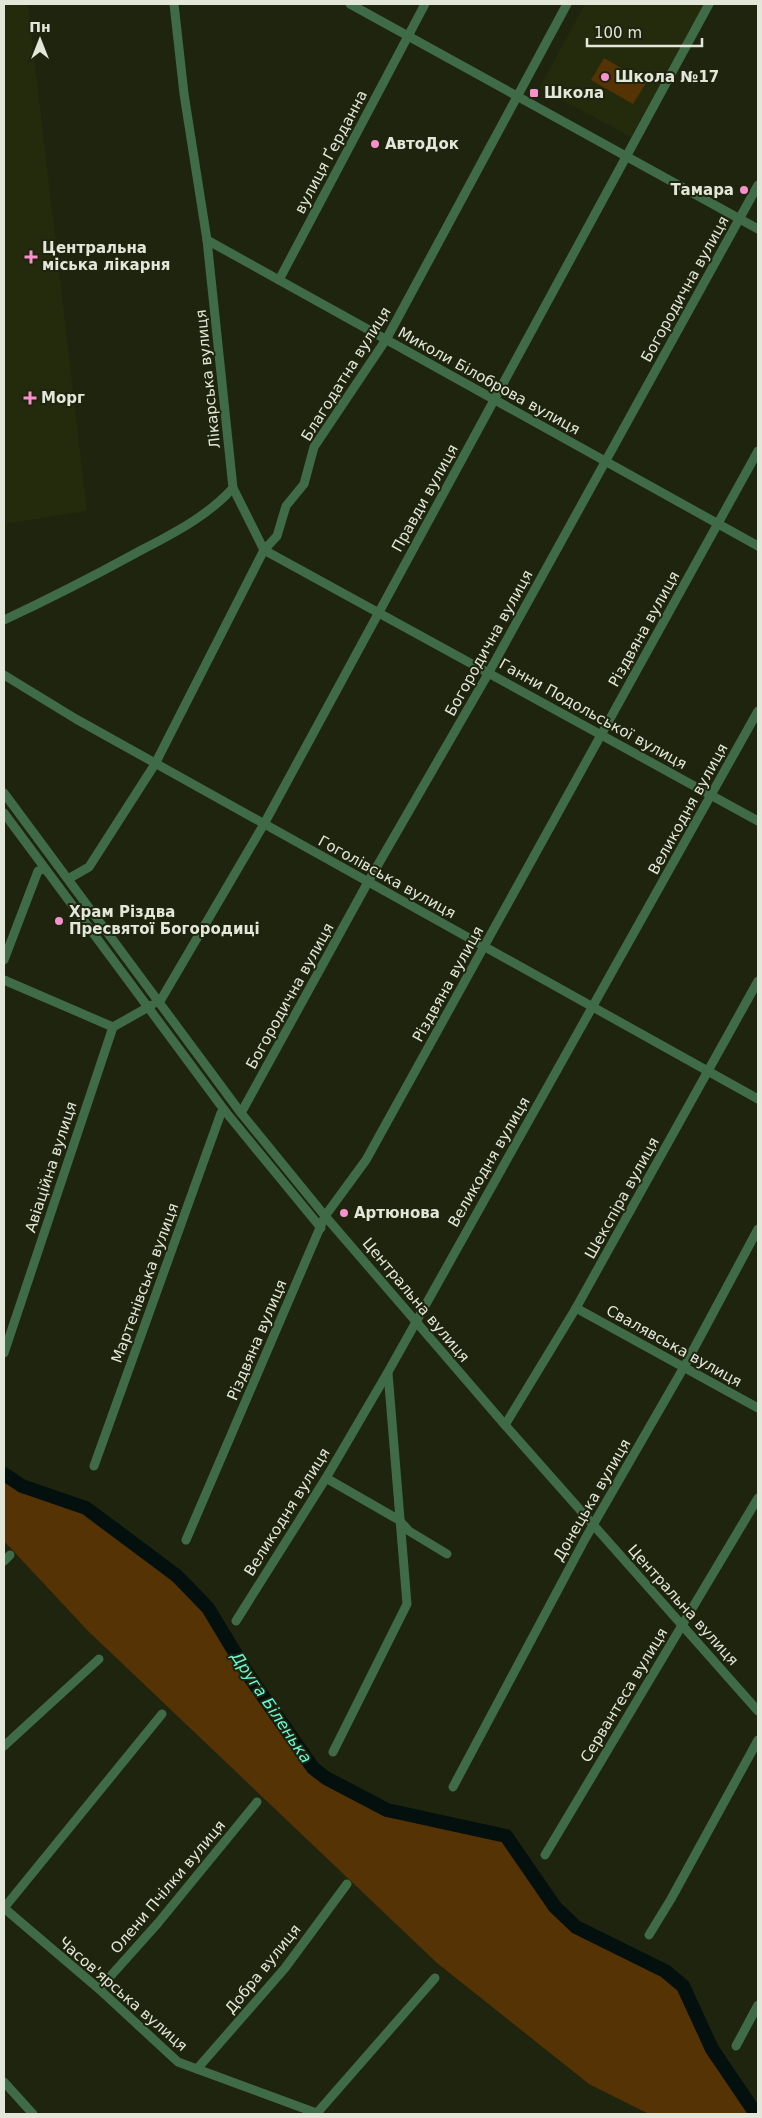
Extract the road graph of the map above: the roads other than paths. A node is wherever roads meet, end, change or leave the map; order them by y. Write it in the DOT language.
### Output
graph roads {
  1 [pos="174,4"];
  2 [pos="350,4"];
  3 [pos="425,4"];
  4 [pos="567,4"];
  5 [pos="708,4"];
  6 [pos="408,36"];
  7 [pos="516,95"];
  8 [pos="625,155"];
  9 [pos="758,185"];
  10 [pos="740,219"];
  11 [pos="758,229"];
  12 [pos="207,240"];
  13 [pos="279,280"];
  14 [pos="386,340"];
  15 [pos="495,400"];
  16 [pos="758,451"];
  17 [pos="606,461"];
  18 [pos="233,488"];
  19 [pos="718,524"];
  20 [pos="758,546"];
  21 [pos="264,550"];
  22 [pos="378,612"];
  23 [pos="4,620"];
  24 [pos="488,673"];
  25 [pos="4,675"];
  26 [pos="758,711"];
  27 [pos="601,735"];
  28 [pos="155,764"];
  29 [pos="4,794"];
  30 [pos="711,795"];
  31 [pos="4,813"];
  32 [pos="758,821"];
  33 [pos="264,824"];
  34 [pos="44,869"];
  35 [pos="68,879"];
  36 [pos="368,882"];
  37 [pos="484,947"];
  38 [pos="4,960"];
  39 [pos="4,980"];
  40 [pos="758,981"];
  41 [pos="159,1003"];
  42 [pos="146,1007"];
  43 [pos="593,1008"];
  44 [pos="113,1027"];
  45 [pos="709,1072"];
  46 [pos="758,1099"];
  47 [pos="225,1111"];
  48 [pos="241,1114"];
  49 [pos="325,1216"];
  50 [pos="321,1228"];
  51 [pos="758,1229"];
  52 [pos="576,1308"];
  53 [pos="415,1320"];
  54 [pos="4,1353"];
  55 [pos="684,1367"];
  56 [pos="388,1372"];
  57 [pos="758,1408"];
  58 [pos="504,1425"];
  59 [pos="94,1466"];
  60 [pos="326,1478"];
  61 [pos="758,1498"];
  62 [pos="399,1520"];
  63 [pos="593,1525"];
  64 [pos="186,1540"];
  65 [pos="447,1554"];
  66 [pos="236,1621"];
  67 [pos="684,1624"];
  68 [pos="99,1659"];
  69 [pos="758,1711"];
  70 [pos="162,1714"];
  71 [pos="758,1740"];
  72 [pos="4,1746"];
  73 [pos="333,1752"];
  74 [pos="453,1787"];
  75 [pos="256,1802"];
  76 [pos="545,1855"];
  77 [pos="347,1884"];
  78 [pos="4,1908"];
  79 [pos="649,1935"];
  80 [pos="435,1978"];
  81 [pos="99,1989"];
  82 [pos="758,2005"];
  83 [pos="736,2046"];
  84 [pos="197,2069"];
  85 [pos="4,2082"];
  86 [pos="33,2114"];
  87 [pos="318,2114"];
  1 -- 12 [label="street, Лікарська вулиця"];
  2 -- 6 [label="street"];
  3 -- 6 [label="street, вулиця Ґерданна"];
  4 -- 7 [label="street, Благодатна вулиця"];
  5 -- 8 [label="street, Правди вулиця"];
  6 -- 7 [label="street"];
  6 -- 13 [label="street, вулиця Ґерданна"];
  7 -- 8 [label="street"];
  7 -- 14 [label="street, Благодатна вулиця"];
  8 -- 10 [label="street"];
  8 -- 15 [label="street, Правди вулиця"];
  9 -- 10 [label="street, Богородична вулиця"];
  10 -- 11 [label="street"];
  10 -- 17 [label="street, Богородична вулиця"];
  12 -- 13 [label="street, Миколи Білоброва вулиця"];
  12 -- 18 [label="street, Лікарська вулиця"];
  13 -- 14 [label="street, Миколи Білоброва вулиця"];
  14 -- 15 [label="street, Миколи Білоброва вулиця"];
  14 -- 21 [label="street, Благодатна вулиця"];
  15 -- 17 [label="street, Миколи Білоброва вулиця"];
  15 -- 22 [label="street, Правди вулиця"];
  16 -- 19 [label="street, Різдвяна вулиця"];
  17 -- 19 [label="street, Миколи Білоброва вулиця"];
  17 -- 24 [label="street, Богородична вулиця"];
  18 -- 21 [label="street"];
  18 -- 23 [label="street"];
  19 -- 20 [label="street, Миколи Білоброва вулиця"];
  19 -- 27 [label="street, Різдвяна вулиця"];
  21 -- 22 [label="street, Ганни Подольської вулиця"];
  21 -- 28 [label="street, Благодатна вулиця"];
  22 -- 24 [label="street, Ганни Подольської вулиця"];
  22 -- 33 [label="street, Правди вулиця"];
  24 -- 27 [label="street, Ганни Подольської вулиця"];
  24 -- 36 [label="street, Богородична вулиця"];
  25 -- 28 [label="street, Гоголівська вулиця"];
  26 -- 30 [label="street, Великодня вулиця"];
  27 -- 30 [label="street, Ганни Подольської вулиця"];
  27 -- 37 [label="street, Різдвяна вулиця"];
  28 -- 33 [label="street, Гоголівська вулиця"];
  28 -- 35 [label="street, Благодатна вулиця"];
  29 -- 35 [label="street, Центральна вулиця"];
  30 -- 32 [label="street, Ганни Подольської вулиця"];
  30 -- 43 [label="street, Великодня вулиця"];
  31 -- 34 [label="street"];
  33 -- 36 [label="street, Гоголівська вулиця"];
  33 -- 41 [label="street, Правди вулиця"];
  34 -- 38 [label="street"];
  34 -- 42 [label="street"];
  35 -- 41 [label="street, Центральна вулиця"];
  36 -- 37 [label="street, Гоголівська вулиця"];
  36 -- 48 [label="street, Богородична вулиця"];
  37 -- 43 [label="street, Гоголівська вулиця"];
  37 -- 49 [label="street, Різдвяна вулиця"];
  39 -- 44 [label="street"];
  40 -- 45 [label="street, Шекспіра вулиця"];
  41 -- 42 [label="street"];
  41 -- 48 [label="street, Центральна вулиця"];
  42 -- 44 [label="street"];
  42 -- 47 [label="street"];
  43 -- 45 [label="street, Гоголівська вулиця"];
  43 -- 53 [label="street, Великодня вулиця"];
  44 -- 54 [label="street, Авіаційна вулиця"];
  45 -- 46 [label="street, Гоголівська вулиця"];
  45 -- 52 [label="street, Шекспіра вулиця"];
  47 -- 50 [label="street"];
  47 -- 59 [label="street, Мартенівська вулиця"];
  48 -- 49 [label="street, Центральна вулиця"];
  49 -- 50 [label="street, Різдвяна вулиця"];
  49 -- 53 [label="street, Центральна вулиця"];
  50 -- 64 [label="street, Різдвяна вулиця"];
  51 -- 55 [label="street, Донецька вулиця"];
  52 -- 55 [label="street, Свалявська вулиця"];
  52 -- 58 [label="street, Шекспіра вулиця"];
  53 -- 56 [label="street, Великодня вулиця"];
  53 -- 58 [label="street, Центральна вулиця"];
  55 -- 57 [label="street, Свалявська вулиця"];
  55 -- 63 [label="street, Донецька вулиця"];
  56 -- 60 [label="street, Великодня вулиця"];
  56 -- 62 [label="street"];
  58 -- 63 [label="street, Центральна вулиця"];
  60 -- 62 [label="street"];
  60 -- 66 [label="street, Великодня вулиця"];
  61 -- 67 [label="street, Сервантеса вулиця"];
  62 -- 65 [label="street"];
  62 -- 73 [label="street"];
  63 -- 67 [label="street, Центральна вулиця"];
  63 -- 74 [label="street, Донецька вулиця"];
  67 -- 69 [label="street, Центральна вулиця"];
  67 -- 76 [label="street, Сервантеса вулиця"];
  68 -- 72 [label="street"];
  70 -- 78 [label="street"];
  71 -- 79 [label="street"];
  75 -- 81 [label="street, Олени Пчілки вулиця"];
  77 -- 84 [label="street, Добра вулиця"];
  78 -- 81 [label="street, Часов'ярська вулиця"];
  80 -- 87 [label="street"];
  81 -- 84 [label="street, Часов'ярська вулиця"];
  82 -- 83 [label="street"];
  84 -- 87 [label="street, Часов'ярська вулиця"];
  85 -- 86 [label="street"];
}
